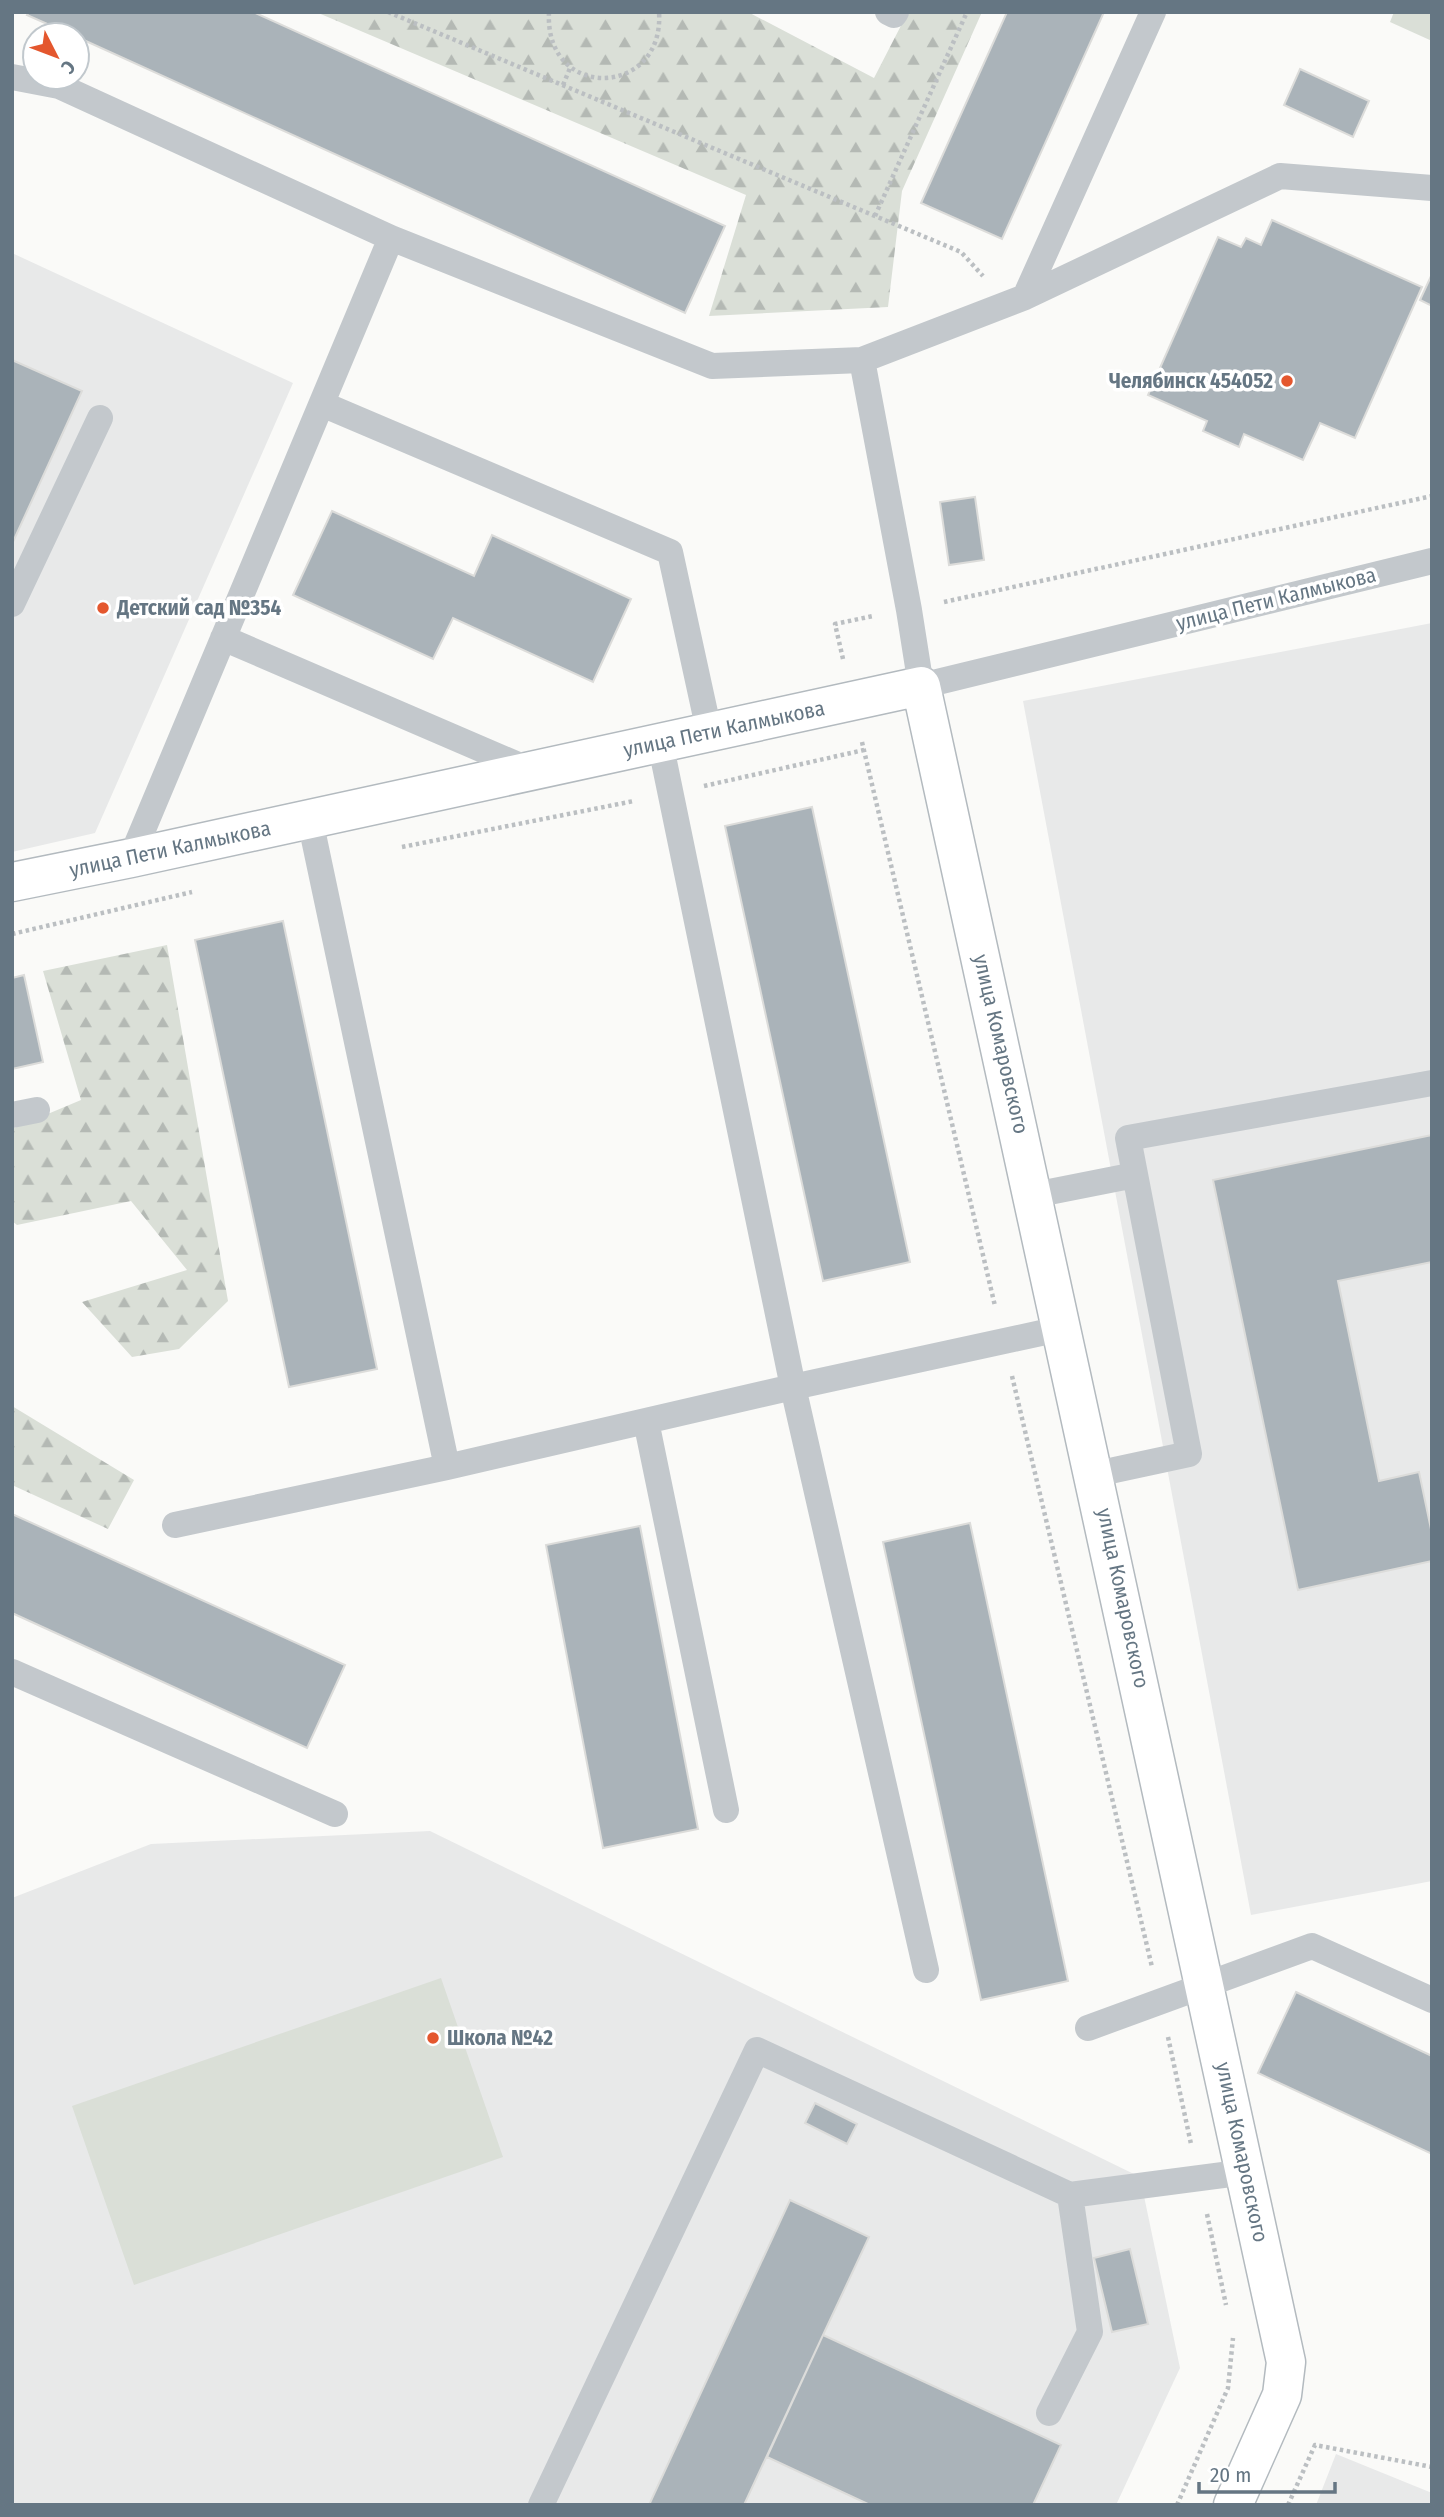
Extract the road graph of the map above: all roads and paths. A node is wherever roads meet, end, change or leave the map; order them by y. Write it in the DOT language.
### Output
graph roads {
  1 [pos="388,12"];
  2 [pos="549,12"];
  3 [pos="659,12"];
  4 [pos="888,12"];
  5 [pos="896,12"];
  6 [pos="967,12"];
  7 [pos="1153,12"];
  8 [pos="570,68"];
  9 [pos="12,77"];
  10 [pos="563,85"];
  11 [pos="1432,188"];
  12 [pos="875,216"];
  13 [pos="391,238"];
  14 [pos="1017,300"];
  15 [pos="862,360"];
  16 [pos="322,404"];
  17 [pos="100,418"];
  18 [pos="1432,561"];
  19 [pos="12,604"];
  20 [pos="223,638"];
  21 [pos="921,685"];
  22 [pos="709,731"];
  23 [pos="660,742"];
  24 [pos="864,750"];
  25 [pos="533,771"];
  26 [pos="671,793"];
  27 [pos="310,820"];
  28 [pos="400,847"];
  29 [pos="131,858"];
  30 [pos="12,882"];
  31 [pos="199,891"];
  32 [pos="12,934"];
  33 [pos="1432,1083"];
  34 [pos="1135,1175"];
  35 [pos="1034,1195"];
  36 [pos="1064,1328"];
  37 [pos="793,1387"];
  38 [pos="646,1421"];
  39 [pos="447,1467"];
  40 [pos="1096,1474"];
  41 [pos="175,1525"];
  42 [pos="12,1672"];
  43 [pos="726,1810"];
  44 [pos="335,1814"];
  45 [pos="926,1970"];
  46 [pos="1208,1985"];
  47 [pos="1432,2000"];
  48 [pos="1088,2028"];
  49 [pos="1246,2172"];
  50 [pos="1070,2195"];
  51 [pos="1049,2413"];
  52 [pos="1432,2468"];
  53 [pos="541,2505"];
  54 [pos="1233,2505"];
  55 [pos="1288,2505"];
  1 -- 10 [label="path"];
  2 -- 8 [label="path"];
  3 -- 8 [label="path"];
  4 -- 5 [label="lane"];
  6 -- 12 [label="path"];
  7 -- 14 [label="lane"];
  8 -- 10 [label="path"];
  9 -- 13 [label="lane"];
  10 -- 12 [label="path"];
  11 -- 14 [label="lane"];
  12 -- 14 [label="path"];
  13 -- 15 [label="lane"];
  13 -- 16 [label="lane"];
  14 -- 15 [label="lane"];
  15 -- 21 [label="lane"];
  16 -- 20 [label="lane"];
  16 -- 22 [label="lane"];
  17 -- 19 [label="lane"];
  18 -- 21 [label="lane, улица Пети Калмыкова"];
  20 -- 25 [label="lane"];
  20 -- 29 [label="lane"];
  21 -- 22 [label="street, улица Пети Калмыкова"];
  21 -- 35 [label="street, улица Комаровского"];
  22 -- 23 [label="street, улица Пети Калмыкова"];
  23 -- 25 [label="street, улица Пети Калмыкова"];
  23 -- 26 [label="lane"];
  24 -- 26 [label="path"];
  25 -- 27 [label="street, улица Пети Калмыкова"];
  26 -- 28 [label="path"];
  26 -- 37 [label="lane"];
  27 -- 29 [label="street, улица Пети Калмыкова"];
  27 -- 39 [label="lane"];
  29 -- 30 [label="street, улица Пети Калмыкова"];
  31 -- 32 [label="path"];
  33 -- 34 [label="lane"];
  34 -- 35 [label="lane"];
  34 -- 40 [label="lane"];
  35 -- 36 [label="street, улица Комаровского"];
  36 -- 37 [label="lane"];
  36 -- 40 [label="street, улица Комаровского"];
  37 -- 38 [label="lane"];
  37 -- 45 [label="lane"];
  38 -- 39 [label="lane"];
  38 -- 43 [label="lane"];
  39 -- 41 [label="lane"];
  40 -- 46 [label="street, улица Комаровского"];
  42 -- 44 [label="lane"];
  46 -- 47 [label="lane"];
  46 -- 48 [label="lane"];
  46 -- 49 [label="street, улица Комаровского"];
  49 -- 50 [label="lane"];
  49 -- 54 [label="street, улица Комаровского"];
  50 -- 51 [label="lane"];
  50 -- 53 [label="lane"];
  52 -- 55 [label="path"];
}
